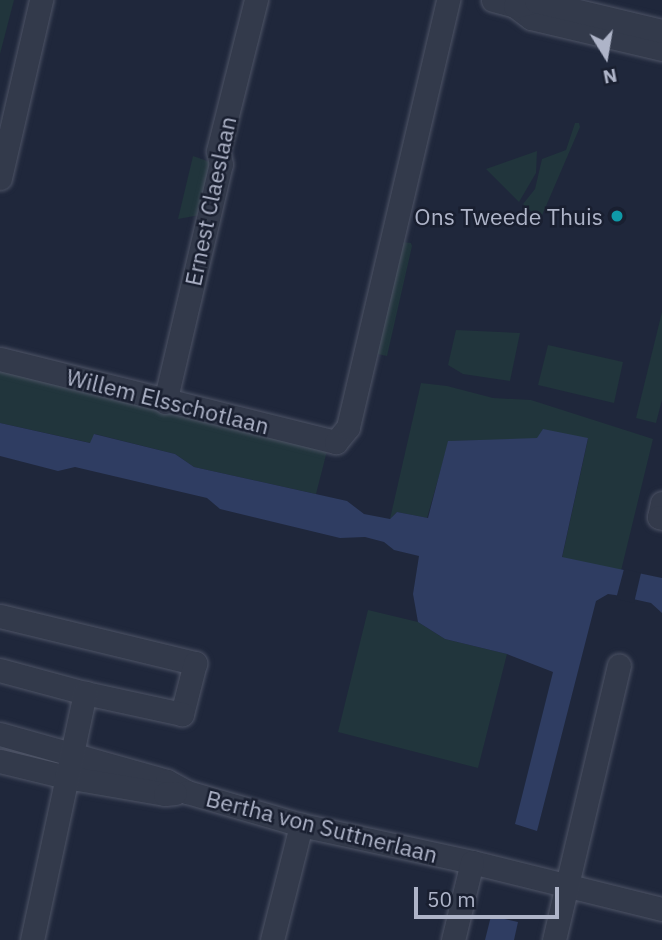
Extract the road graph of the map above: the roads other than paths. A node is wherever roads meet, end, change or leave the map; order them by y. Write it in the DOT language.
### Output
graph roads {
  1 [pos="41,0"];
  2 [pos="256,0"];
  3 [pos="448,0"];
  4 [pos="508,2"];
  5 [pos="662,31"];
  6 [pos="662,49"];
  7 [pos="0,178"];
  8 [pos="0,359"];
  9 [pos="165,402"];
  10 [pos="0,616"];
  11 [pos="619,666"];
  12 [pos="0,670"];
  13 [pos="85,693"];
  14 [pos="0,734"];
  15 [pos="72,752"];
  16 [pos="0,761"];
  17 [pos="66,777"];
  18 [pos="187,792"];
  19 [pos="300,825"];
  20 [pos="472,862"];
  21 [pos="567,885"];
  22 [pos="662,909"];
  23 [pos="32,940"];
  24 [pos="272,940"];
  25 [pos="453,940"];
  26 [pos="554,940"];
  1 -- 7 [label="street"];
  2 -- 9 [label="street, Ernest Claeslaan"];
  3 -- 9 [label="street, Willem Elsschotlaan"];
  4 -- 5 [label="street"];
  4 -- 6 [label="street"];
  8 -- 9 [label="street, Willem Elsschotlaan"];
  10 -- 13 [label="street"];
  11 -- 21 [label="street"];
  12 -- 13 [label="street"];
  13 -- 15 [label="street"];
  14 -- 15 [label="street, Bertha von Suttnerlaan"];
  15 -- 17 [label="street"];
  15 -- 18 [label="street, Bertha von Suttnerlaan"];
  16 -- 17 [label="street, Bertha von Suttnerlaan"];
  17 -- 18 [label="street, Bertha von Suttnerlaan"];
  17 -- 23 [label="street"];
  18 -- 19 [label="street, Bertha von Suttnerlaan"];
  19 -- 20 [label="street, Bertha von Suttnerlaan"];
  19 -- 24 [label="street"];
  20 -- 21 [label="street, Bertha von Suttnerlaan"];
  20 -- 25 [label="street"];
  21 -- 22 [label="street, Bertha von Suttnerlaan"];
  21 -- 26 [label="street"];
}
